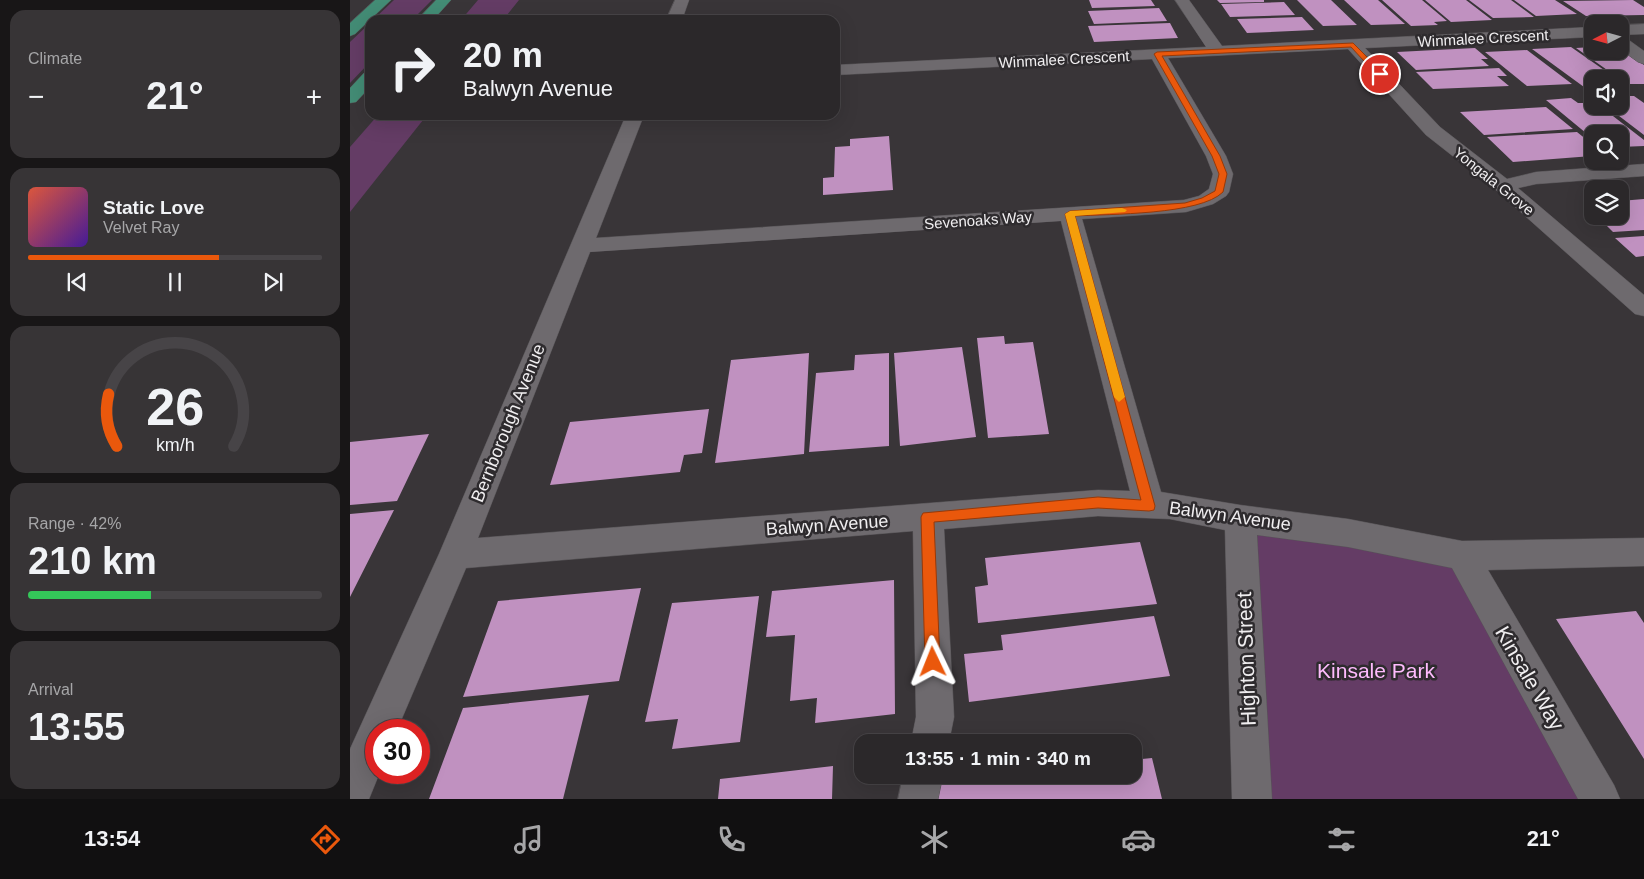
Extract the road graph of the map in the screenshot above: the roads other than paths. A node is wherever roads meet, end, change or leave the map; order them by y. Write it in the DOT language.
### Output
graph roads {
  1 [pos="384,0"];
  2 [pos="444,0"];
  3 [pos="682,0"];
  4 [pos="1182,0"];
  5 [pos="368,15"];
  6 [pos="430,15"];
  7 [pos="676,15"];
  8 [pos="365,17"];
  9 [pos="1644,29"];
  10 [pos="1629,30"];
  11 [pos="350,31"];
  12 [pos="1584,32"];
  13 [pos="1353,45"];
  14 [pos="1629,48"];
  15 [pos="1218,52"];
  16 [pos="1157,54"];
  17 [pos="1644,59"];
  18 [pos="840,70"];
  19 [pos="365,82"];
  20 [pos="350,98"];
  21 [pos="633,120"];
  22 [pos="1644,170"];
  23 [pos="1503,186"];
  24 [pos="1070,214"];
  25 [pos="580,246"];
  26 [pos="1644,308"];
  27 [pos="1149,506"];
  28 [pos="928,517"];
  29 [pos="1240,520"];
  30 [pos="1644,552"];
  31 [pos="455,554"];
  32 [pos="1462,556"];
  33 [pos="383,719"];
  34 [pos="932,734"];
  35 [pos="365,760"];
  36 [pos="921,784"];
  37 [pos="350,794"];
  38 [pos="918,799"];
  39 [pos="1252,799"];
  40 [pos="1600,799"];
  1 -- 5 [label="highway"];
  2 -- 6 [label="highway"];
  3 -- 7 [label="street"];
  4 -- 15 [label="street"];
  8 -- 11 [label="highway"];
  9 -- 10 [label="street"];
  12 -- 13 [label="street, Winmalee Crescent"];
  13 -- 15 [label="street, Winmalee Crescent"];
  13 -- 23 [label="street, Yongala Grove"];
  14 -- 17 [label="street"];
  15 -- 16 [label="street, Winmalee Crescent"];
  16 -- 18 [label="street, Winmalee Crescent"];
  16 -- 24 [label="street, Sevenoaks Way"];
  19 -- 20 [label="highway"];
  21 -- 25 [label="street, Bernborough Avenue"];
  22 -- 23 [label="street"];
  23 -- 26 [label="street, Yongala Grove"];
  24 -- 25 [label="street, Sevenoaks Way"];
  24 -- 27 [label="street"];
  25 -- 31 [label="street, Bernborough Avenue"];
  27 -- 28 [label="street, Balwyn Avenue"];
  27 -- 29 [label="street, Balwyn Avenue"];
  28 -- 31 [label="street, Balwyn Avenue"];
  28 -- 34 [label="street"];
  29 -- 32 [label="street, Balwyn Avenue"];
  29 -- 39 [label="street, Highton Street"];
  30 -- 32 [label="street, Balwyn Avenue"];
  31 -- 33 [label="street, Bernborough Avenue"];
  32 -- 40 [label="street, Kinsale Way"];
  35 -- 37 [label="street"];
  36 -- 38 [label="street"];
}
